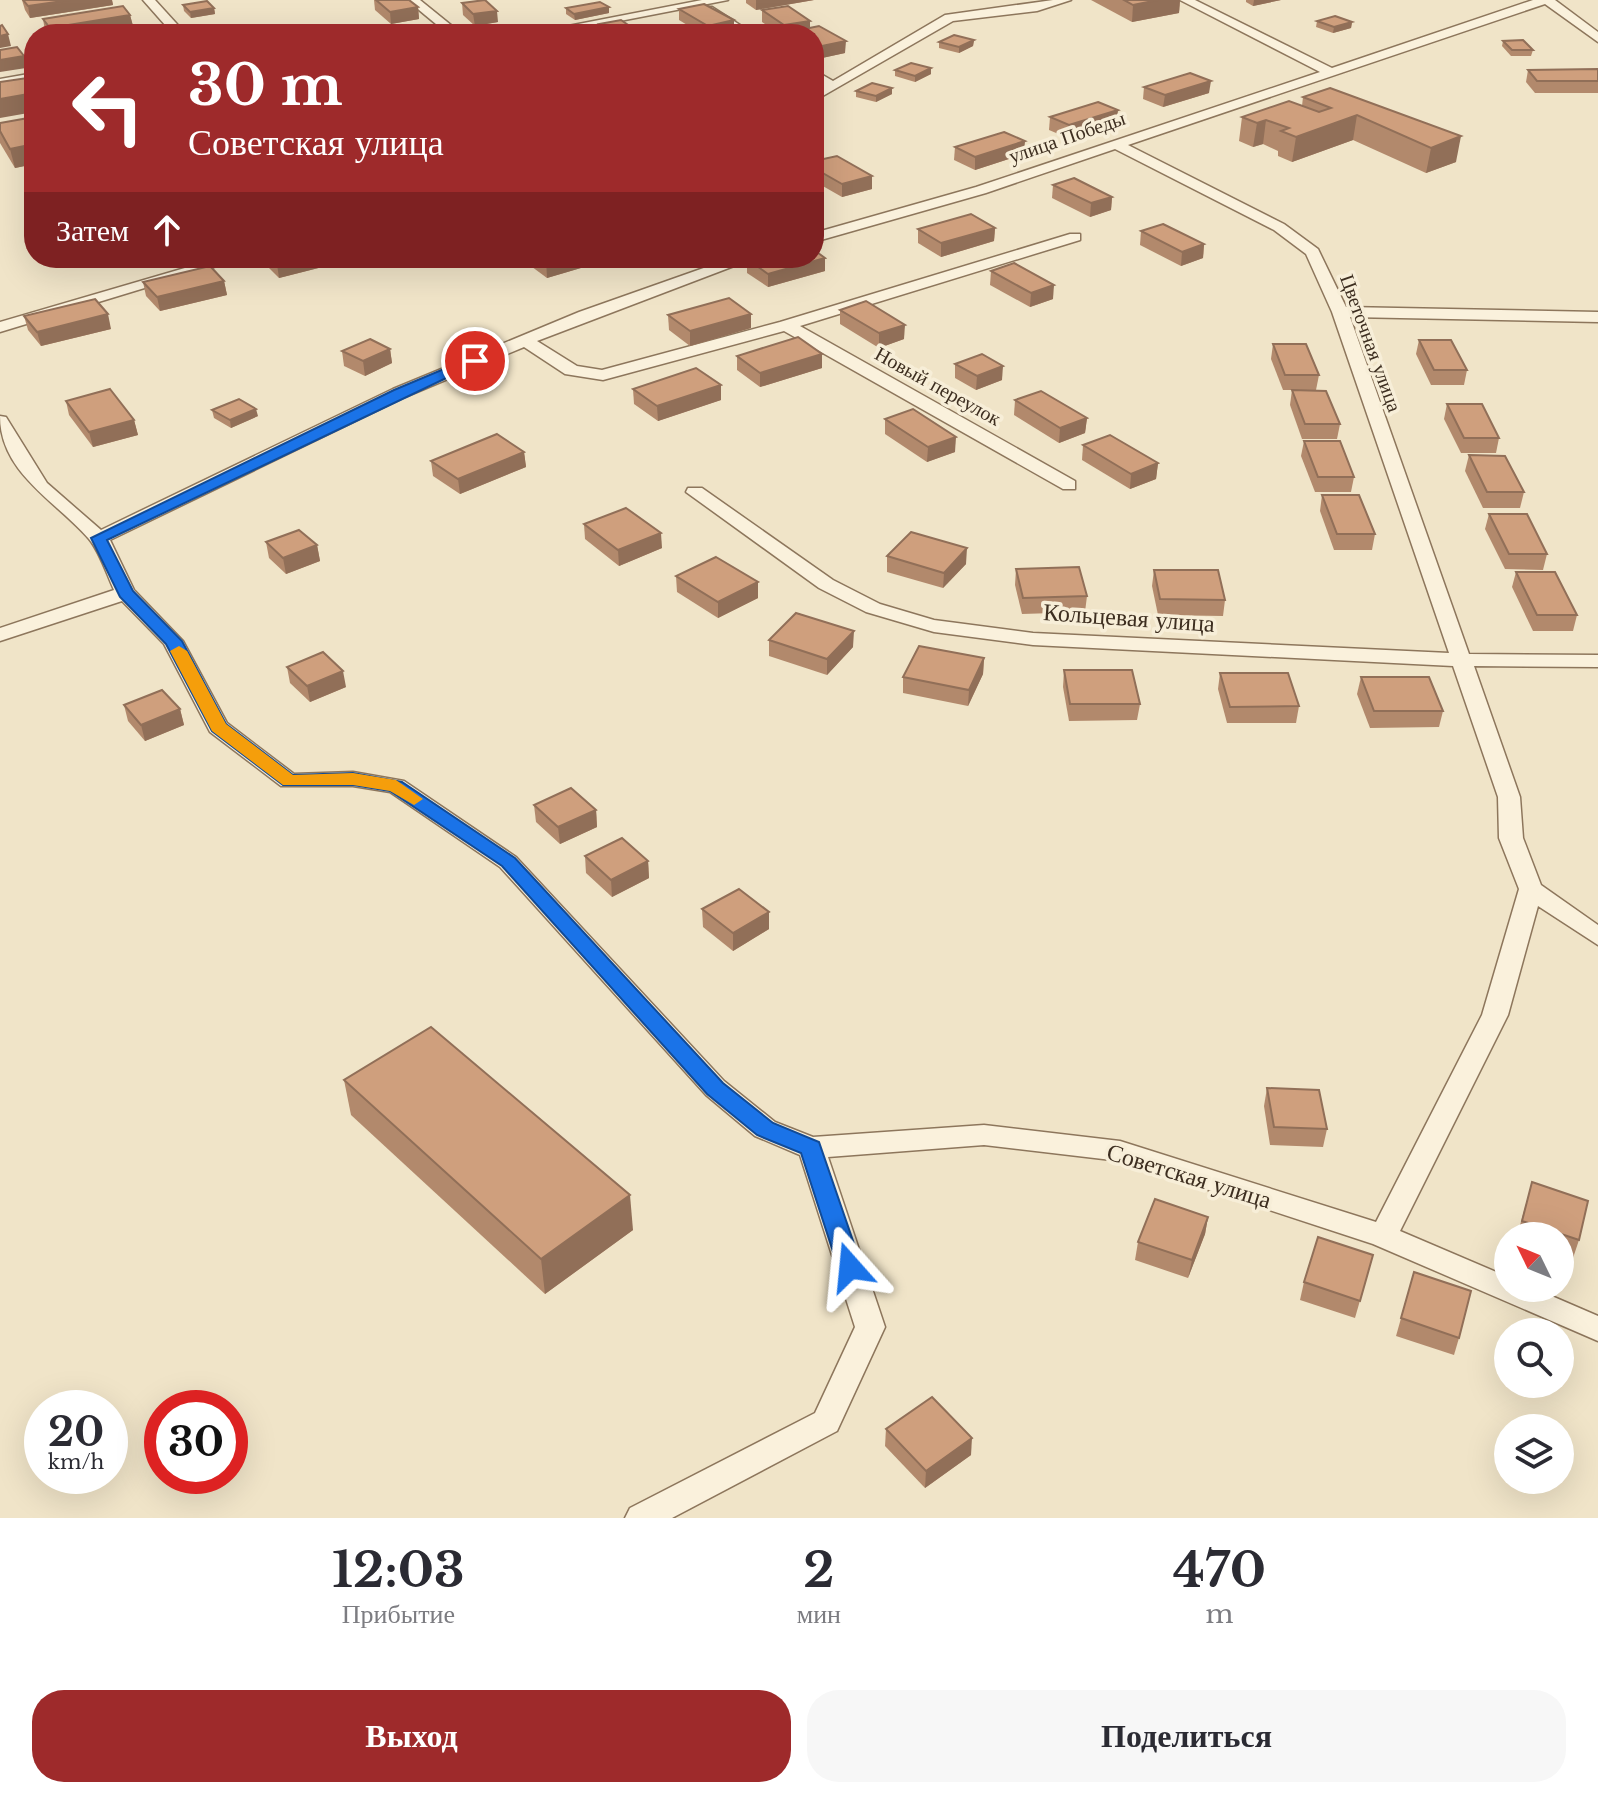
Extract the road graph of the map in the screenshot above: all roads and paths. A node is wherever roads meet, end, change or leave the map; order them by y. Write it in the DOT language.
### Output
graph roads {
  1 [pos="149,0"];
  2 [pos="413,0"];
  3 [pos="722,0"];
  4 [pos="1065,0"];
  5 [pos="1186,0"];
  6 [pos="1547,0"];
  7 [pos="696,2"];
  8 [pos="171,24"];
  9 [pos="443,24"];
  10 [pos="584,24"];
  11 [pos="732,24"];
  12 [pos="1598,38"];
  13 [pos="1333,73"];
  14 [pos="24,79"];
  15 [pos="824,80"];
  16 [pos="0,83"];
  17 [pos="831,85"];
  18 [pos="824,90"];
  19 [pos="1115,144"];
  20 [pos="824,235"];
  21 [pos="1075,237"];
  22 [pos="201,268"];
  23 [pos="719,268"];
  24 [pos="1340,312"];
  25 [pos="1598,317"];
  26 [pos="786,325"];
  27 [pos="0,327"];
  28 [pos="526,340"];
  29 [pos="0,421"];
  30 [pos="1069,485"];
  31 [pos="695,492"];
  32 [pos="99,538"];
  33 [pos="125,593"];
  34 [pos="0,635"];
  35 [pos="1598,661"];
  36 [pos="1464,662"];
  37 [pos="1531,889"];
  38 [pos="1598,937"];
  39 [pos="811,1148"];
  40 [pos="1383,1236"];
  41 [pos="1598,1329"];
  42 [pos="641,1518"];
  1 -- 8 [label="street"];
  2 -- 9 [label="street"];
  3 -- 7 [label="street"];
  4 -- 17 [label="street"];
  5 -- 13 [label="street"];
  6 -- 12 [label="street"];
  6 -- 13 [label="street, улица Победы"];
  7 -- 10 [label="street"];
  7 -- 11 [label="street"];
  13 -- 19 [label="street, улица Победы"];
  14 -- 16 [label="street"];
  15 -- 17 [label="street"];
  17 -- 18 [label="street"];
  19 -- 20 [label="street, улица Победы"];
  19 -- 24 [label="street, Цветочная улица"];
  21 -- 26 [label="street"];
  22 -- 27 [label="street"];
  23 -- 28 [label="street"];
  24 -- 25 [label="street"];
  24 -- 36 [label="street, Цветочная улица"];
  26 -- 28 [label="street"];
  26 -- 30 [label="street, Новый переулок"];
  28 -- 32 [label="street"];
  29 -- 32 [label="street"];
  31 -- 36 [label="street, Кольцевая улица"];
  32 -- 33 [label="street"];
  33 -- 34 [label="street"];
  33 -- 39 [label="street, Советская улица"];
  35 -- 36 [label="street, Кольцевая улица"];
  36 -- 37 [label="street, Цветочная улица"];
  37 -- 38 [label="street"];
  37 -- 40 [label="street"];
  39 -- 40 [label="street, Советская улица"];
  39 -- 42 [label="street"];
  40 -- 41 [label="street, Советская улица"];
}
